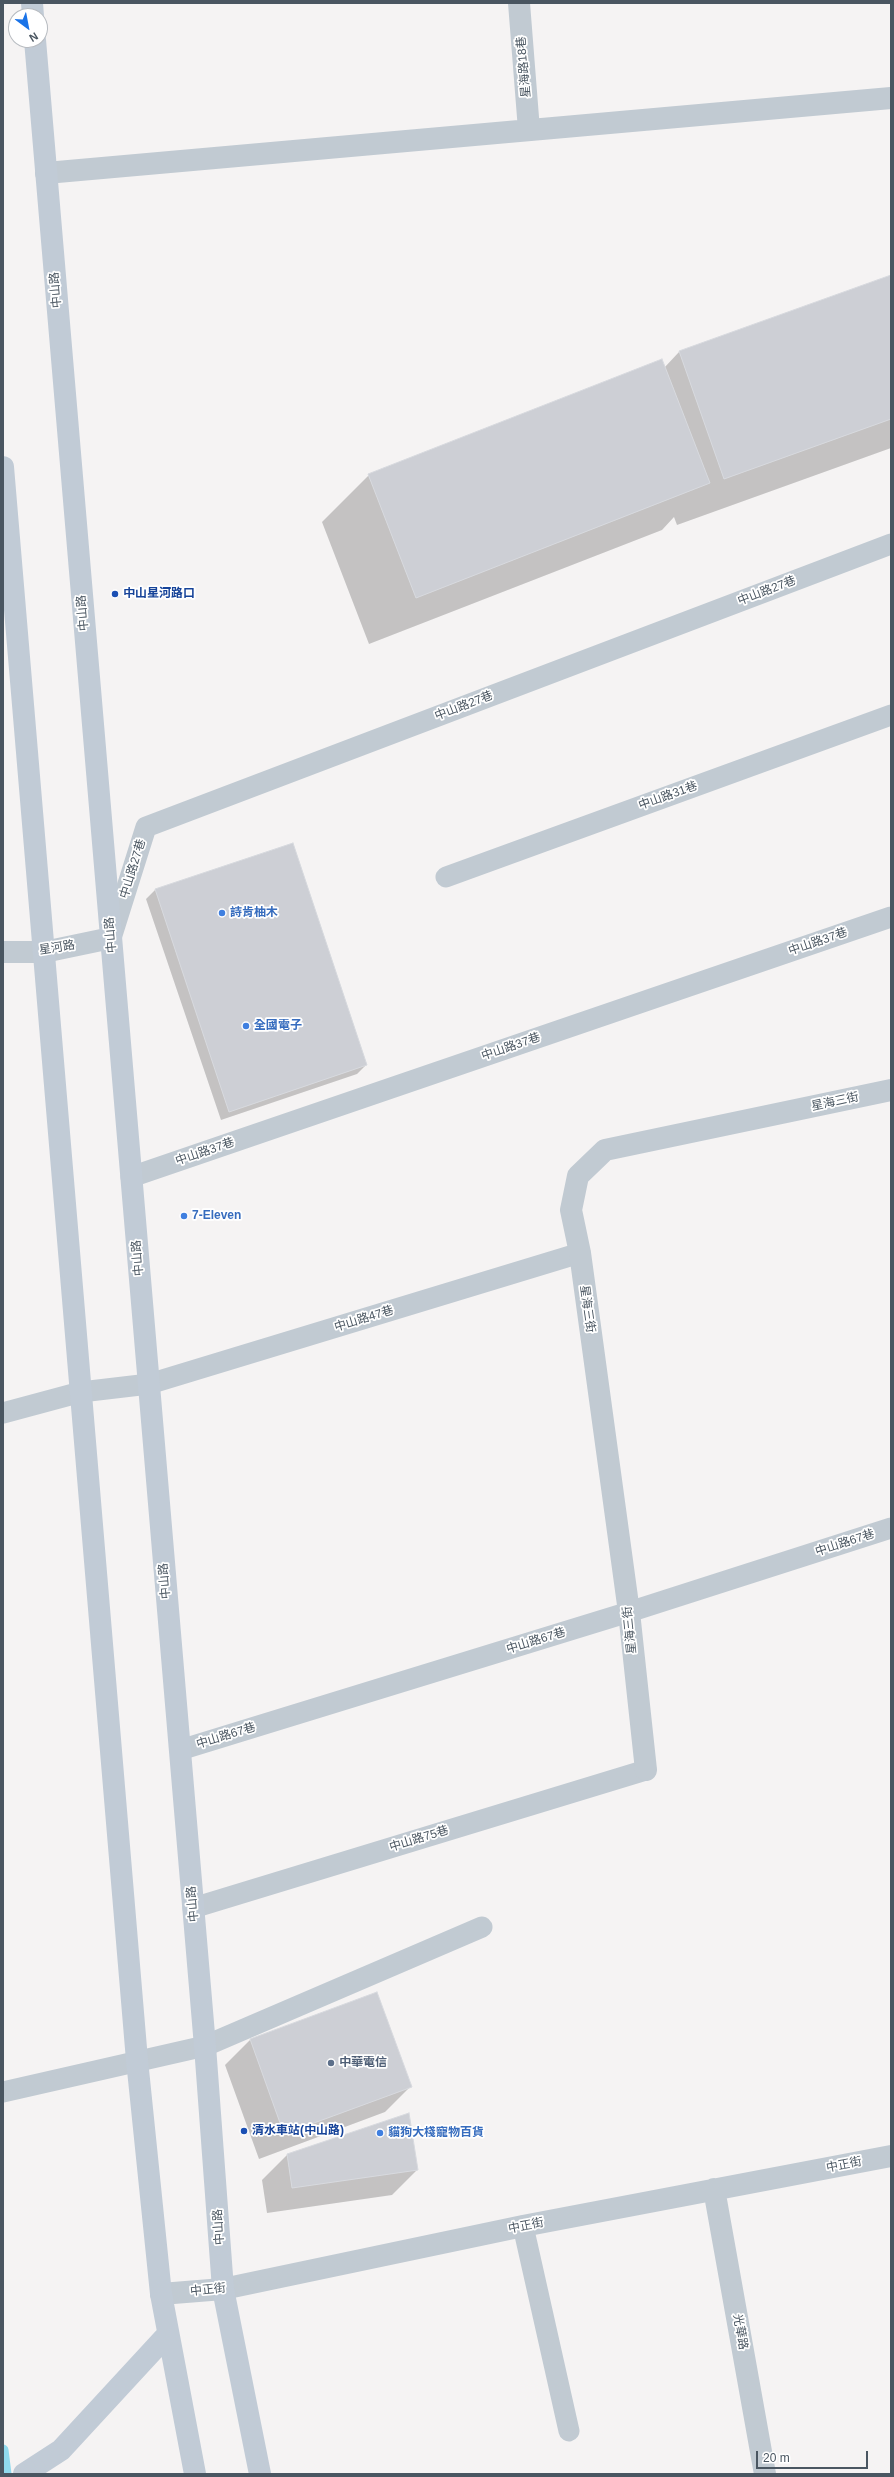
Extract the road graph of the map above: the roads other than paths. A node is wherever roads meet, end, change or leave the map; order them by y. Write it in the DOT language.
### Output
graph roads {
  1 [pos="518,3"];
  2 [pos="36,48"];
  3 [pos="891,98"];
  4 [pos="529,130"];
  5 [pos="46,173"];
  6 [pos="3,467"];
  7 [pos="891,544"];
  8 [pos="891,714"];
  9 [pos="446,877"];
  10 [pos="891,917"];
  11 [pos="111,938"];
  12 [pos="3,952"];
  13 [pos="44,952"];
  14 [pos="891,1090"];
  15 [pos="131,1177"];
  16 [pos="580,1253"];
  17 [pos="149,1384"];
  18 [pos="81,1392"];
  19 [pos="3,1413"];
  20 [pos="891,1528"];
  21 [pos="629,1612"];
  22 [pos="180,1750"];
  23 [pos="646,1770"];
  24 [pos="193,1908"];
  25 [pos="482,1927"];
  26 [pos="205,2046"];
  27 [pos="137,2060"];
  28 [pos="3,2092"];
  29 [pos="891,2156"];
  30 [pos="714,2189"];
  31 [pos="523,2226"];
  32 [pos="223,2289"];
  33 [pos="160,2294"];
  34 [pos="168,2334"];
  35 [pos="569,2430"];
  36 [pos="24,2474"];
  37 [pos="195,2474"];
  38 [pos="260,2474"];
  39 [pos="765,2474"];
  1 -- 4 [label="street, 星海路18巷"];
  2 -- 5 [label="street, 中山路"];
  3 -- 4 [label="street"];
  4 -- 5 [label="street"];
  5 -- 11 [label="street, 中山路"];
  6 -- 13 [label="street"];
  7 -- 11 [label="lane, 中山路27巷"];
  8 -- 9 [label="lane, 中山路31巷"];
  10 -- 15 [label="lane, 中山路37巷"];
  11 -- 13 [label="street, 星河路"];
  11 -- 15 [label="street, 中山路"];
  12 -- 13 [label="street, 星河路"];
  13 -- 18 [label="street"];
  14 -- 16 [label="street, 星海三街"];
  15 -- 17 [label="street, 中山路"];
  16 -- 17 [label="lane, 中山路47巷"];
  16 -- 21 [label="street, 星海三街"];
  17 -- 18 [label="lane, 中山路47巷"];
  17 -- 22 [label="street, 中山路"];
  18 -- 19 [label="lane, 中山路47巷"];
  18 -- 27 [label="street"];
  20 -- 21 [label="lane, 中山路67巷"];
  21 -- 22 [label="lane, 中山路67巷"];
  21 -- 23 [label="street, 星海三街"];
  22 -- 24 [label="street, 中山路"];
  23 -- 24 [label="lane, 中山路75巷"];
  24 -- 26 [label="street, 中山路"];
  25 -- 26 [label="lane"];
  26 -- 27 [label="lane"];
  26 -- 32 [label="street, 中山路"];
  27 -- 28 [label="lane"];
  27 -- 33 [label="street"];
  29 -- 30 [label="street, 中正街"];
  30 -- 31 [label="street, 中正街"];
  30 -- 39 [label="street, 光華路"];
  31 -- 32 [label="street, 中正街"];
  31 -- 35 [label="lane"];
  32 -- 33 [label="street, 中正街"];
  32 -- 38 [label="street, 中山路"];
  33 -- 34 [label="street"];
  34 -- 36 [label="street"];
  34 -- 37 [label="street"];
}
